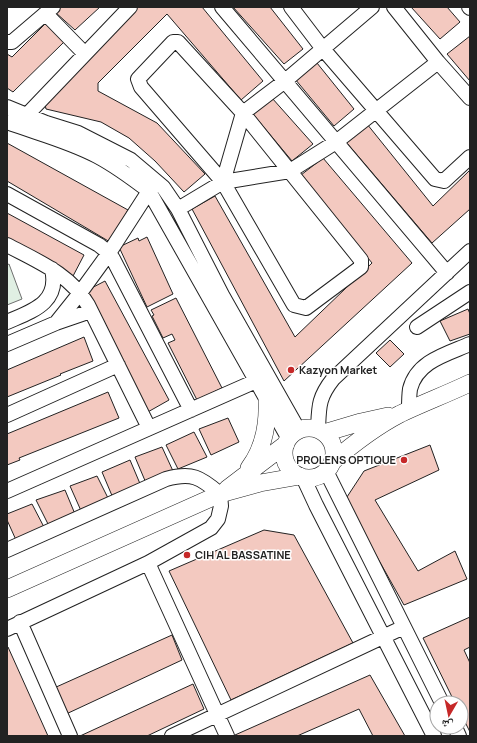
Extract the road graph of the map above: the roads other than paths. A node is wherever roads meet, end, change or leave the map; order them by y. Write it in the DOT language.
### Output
graph roads {
  1 [pos="130,7"];
  2 [pos="222,7"];
  3 [pos="291,7"];
  4 [pos="372,7"];
  5 [pos="394,7"];
  6 [pos="50,10"];
  7 [pos="7,42"];
  8 [pos="323,49"];
  9 [pos="85,54"];
  10 [pos="438,62"];
  11 [pos="285,81"];
  12 [pos="470,98"];
  13 [pos="7,107"];
  14 [pos="376,110"];
  15 [pos="243,113"];
  16 [pos="28,115"];
  17 [pos="10,126"];
  18 [pos="336,142"];
  19 [pos="470,158"];
  20 [pos="290,171"];
  21 [pos="223,182"];
  22 [pos="149,191"];
  23 [pos="7,194"];
  24 [pos="178,209"];
  25 [pos="7,245"];
  26 [pos="470,251"];
  27 [pos="109,253"];
  28 [pos="52,269"];
  29 [pos="447,273"];
  30 [pos="470,292"];
  31 [pos="80,293"];
  32 [pos="91,311"];
  33 [pos="7,322"];
  34 [pos="56,323"];
  35 [pos="417,327"];
  36 [pos="7,344"];
  37 [pos="470,344"];
  38 [pos="118,365"];
  39 [pos="256,381"];
  40 [pos="470,383"];
  41 [pos="267,401"];
  42 [pos="191,410"];
  43 [pos="404,412"];
  44 [pos="7,415"];
  45 [pos="149,428"];
  46 [pos="321,432"];
  47 [pos="291,438"];
  48 [pos="329,466"];
  49 [pos="245,474"];
  50 [pos="302,477"];
  51 [pos="7,491"];
  52 [pos="220,494"];
  53 [pos="7,550"];
  54 [pos="148,563"];
  55 [pos="7,589"];
  56 [pos="20,622"];
  57 [pos="404,626"];
  58 [pos="7,629"];
  59 [pos="383,636"];
  60 [pos="438,695"];
  61 [pos="217,715"];
  62 [pos="70,736"];
  63 [pos="172,736"];
  64 [pos="227,736"];
  65 [pos="434,736"];
  1 -- 9 [label="street"];
  2 -- 11 [label="street"];
  3 -- 8 [label="street"];
  4 -- 8 [label="street"];
  5 -- 10 [label="street"];
  6 -- 7 [label="street"];
  6 -- 9 [label="street"];
  8 -- 11 [label="street"];
  8 -- 14 [label="street"];
  9 -- 16 [label="street"];
  10 -- 12 [label="street"];
  10 -- 14 [label="street"];
  11 -- 15 [label="street"];
  11 -- 18 [label="street"];
  13 -- 16 [label="street"];
  14 -- 18 [label="street"];
  14 -- 19 [label="street"];
  15 -- 20 [label="street"];
  15 -- 21 [label="street"];
  15 -- 21 [label="street"];
  16 -- 17 [label="street"];
  16 -- 24 [label="street"];
  17 -- 22 [label="street"];
  18 -- 20 [label="street"];
  18 -- 29 [label="street"];
  20 -- 21 [label="street"];
  20 -- 21 [label="street"];
  21 -- 24 [label="street"];
  22 -- 27 [label="street"];
  22 -- 39 [label="street"];
  23 -- 27 [label="street"];
  24 -- 47 [label="street"];
  25 -- 28 [label="street"];
  26 -- 29 [label="street"];
  27 -- 31 [label="street"];
  27 -- 42 [label="street"];
  28 -- 31 [label="street"];
  28 -- 33 [label="street"];
  29 -- 46 [label="street"];
  30 -- 35 [label="street"];
  31 -- 32 [label="street"];
  31 -- 34 [label="street"];
  32 -- 34 [label="street"];
  32 -- 38 [label="street"];
  34 -- 36 [label="street"];
  37 -- 43 [label="street"];
  38 -- 44 [label="street"];
  38 -- 45 [label="street"];
  39 -- 41 [label="street"];
  39 -- 42 [label="street"];
  40 -- 43 [label="main road"];
  41 -- 47 [label="street"];
  41 -- 49 [label="main road"];
  42 -- 45 [label="street"];
  43 -- 46 [label="main road"];
  43 -- 48 [label="main road"];
  45 -- 51 [label="street"];
  46 -- 47 [label="main road"];
  46 -- 48 [label="main road"];
  47 -- 49 [label="main road"];
  47 -- 50 [label="main road"];
  48 -- 50 [label="main road"];
  48 -- 57 [label="street"];
  49 -- 52 [label="main road"];
  50 -- 52 [label="main road"];
  50 -- 59 [label="street"];
  52 -- 53 [label="street"];
  52 -- 54 [label="street"];
  52 -- 55 [label="main road"];
  54 -- 56 [label="street"];
  54 -- 61 [label="street"];
  56 -- 58 [label="street"];
  56 -- 62 [label="street"];
  57 -- 59 [label="street"];
  57 -- 60 [label="street"];
  59 -- 61 [label="street"];
  59 -- 65 [label="street"];
  61 -- 63 [label="street"];
  61 -- 64 [label="street"];
}
